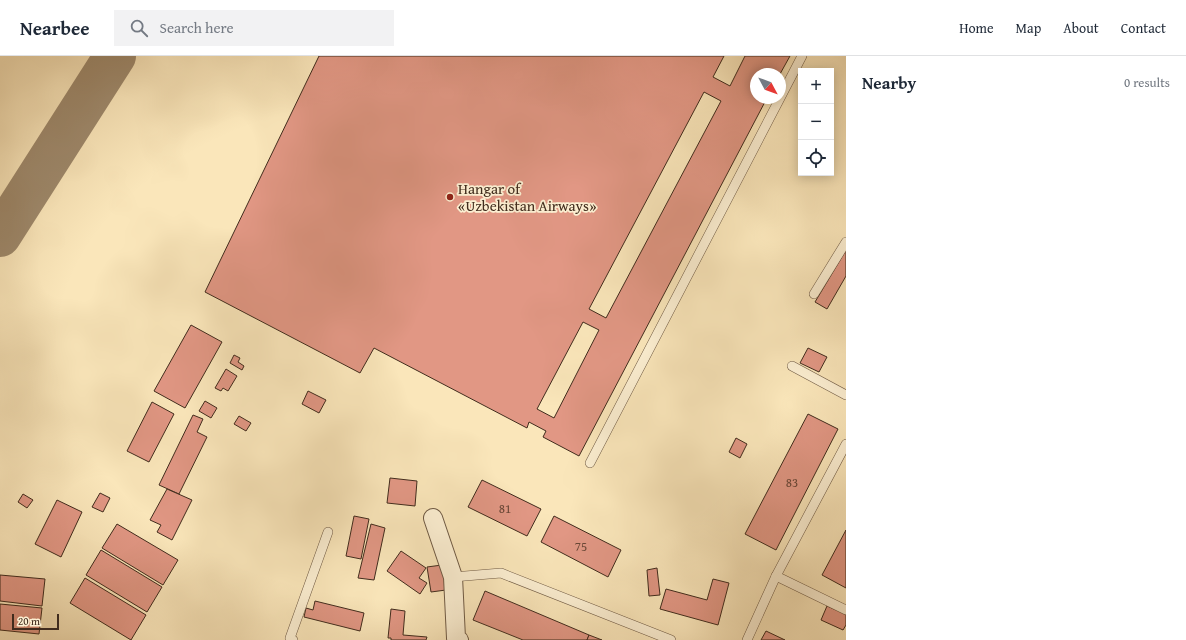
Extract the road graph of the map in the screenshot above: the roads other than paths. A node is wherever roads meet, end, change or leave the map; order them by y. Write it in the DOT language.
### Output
graph roads {
  1 [pos="802,56"];
  2 [pos="846,242"];
  3 [pos="814,294"];
  4 [pos="792,366"];
  5 [pos="846,394"];
  6 [pos="846,444"];
  7 [pos="590,463"];
  8 [pos="433,518"];
  9 [pos="328,532"];
  10 [pos="776,576"];
  11 [pos="453,577"];
  12 [pos="846,610"];
  13 [pos="293,640"];
  14 [pos="459,640"];
  15 [pos="671,640"];
  16 [pos="747,640"];
  1 -- 7 [label="lane"];
  2 -- 3 [label="lane"];
  4 -- 5 [label="lane"];
  6 -- 10 [label="lane"];
  8 -- 11 [label="street"];
  9 -- 13 [label="lane"];
  10 -- 12 [label="lane"];
  10 -- 16 [label="lane"];
  11 -- 14 [label="street"];
  11 -- 15 [label="lane"];
}
